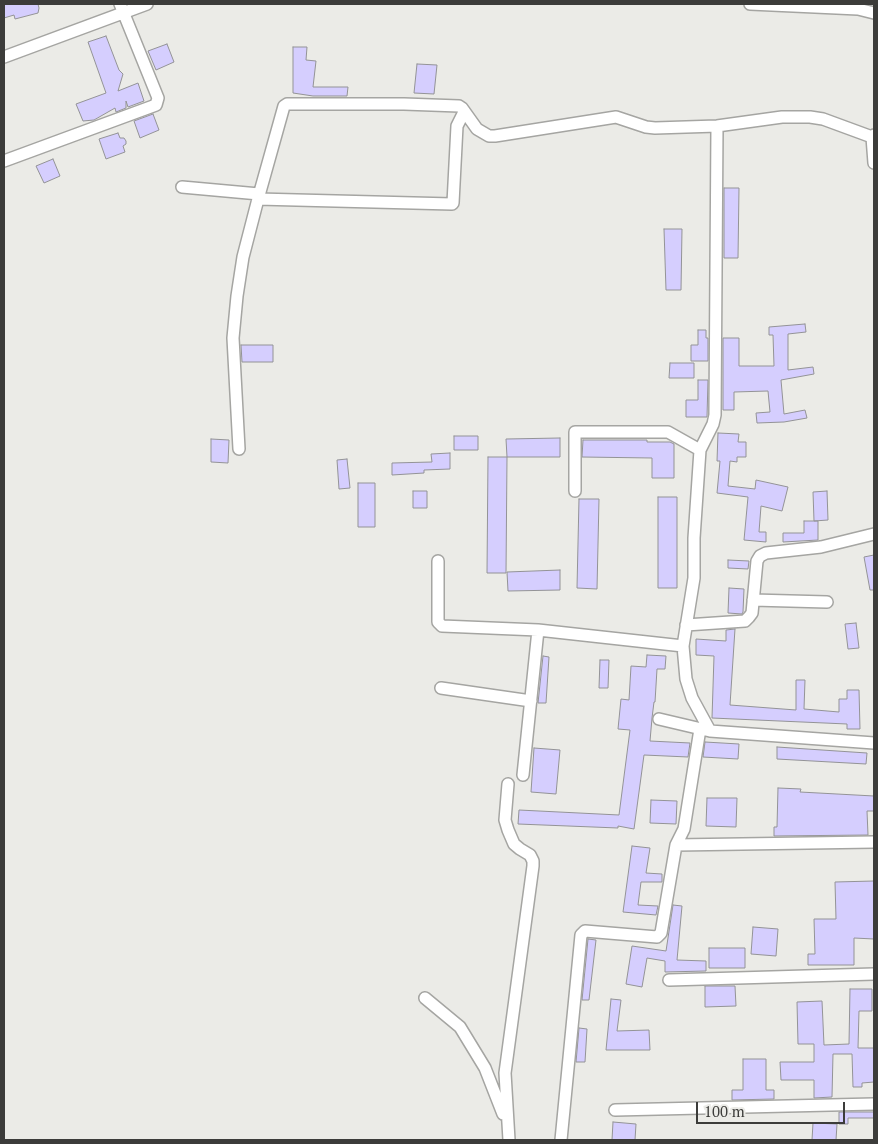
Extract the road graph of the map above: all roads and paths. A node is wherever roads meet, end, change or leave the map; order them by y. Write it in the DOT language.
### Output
graph roads {
  1 [pos="147,4"];
  2 [pos="750,4"];
  3 [pos="121,8"];
  4 [pos="874,13"];
  5 [pos="4,57"];
  6 [pos="464,112"];
  7 [pos="717,126"];
  8 [pos="873,136"];
  9 [pos="4,161"];
  10 [pos="874,163"];
  11 [pos="182,186"];
  12 [pos="259,196"];
  13 [pos="239,449"];
  14 [pos="700,450"];
  15 [pos="575,491"];
  16 [pos="874,534"];
  17 [pos="438,561"];
  18 [pos="753,600"];
  19 [pos="827,602"];
  20 [pos="686,625"];
  21 [pos="538,630"];
  22 [pos="683,646"];
  23 [pos="441,688"];
  24 [pos="531,701"];
  25 [pos="659,718"];
  26 [pos="705,730"];
  27 [pos="874,743"];
  28 [pos="523,775"];
  29 [pos="508,784"];
  30 [pos="874,842"];
  31 [pos="676,845"];
  32 [pos="874,974"];
  33 [pos="669,980"];
  34 [pos="425,998"];
  35 [pos="874,1104"];
  36 [pos="615,1110"];
  37 [pos="508,1127"];
  38 [pos="509,1140"];
  39 [pos="560,1140"];
  1 -- 3 [label="street"];
  2 -- 4 [label="street"];
  3 -- 5 [label="street"];
  3 -- 9 [label="street"];
  6 -- 7 [label="street"];
  6 -- 12 [label="street"];
  6 -- 12 [label="street"];
  7 -- 8 [label="street"];
  7 -- 14 [label="street"];
  8 -- 10 [label="street"];
  11 -- 12 [label="street"];
  12 -- 13 [label="street"];
  14 -- 15 [label="street"];
  14 -- 20 [label="street"];
  16 -- 18 [label="street"];
  17 -- 21 [label="street"];
  18 -- 19 [label="street"];
  18 -- 20 [label="street"];
  20 -- 22 [label="street"];
  21 -- 22 [label="street"];
  21 -- 24 [label="street"];
  22 -- 26 [label="street"];
  23 -- 24 [label="street"];
  24 -- 28 [label="street"];
  25 -- 26 [label="street"];
  26 -- 27 [label="street"];
  26 -- 31 [label="street"];
  29 -- 37 [label="street"];
  30 -- 31 [label="street"];
  31 -- 39 [label="street"];
  32 -- 33 [label="street"];
  34 -- 37 [label="street"];
  35 -- 36 [label="street"];
  37 -- 38 [label="street"];
}
